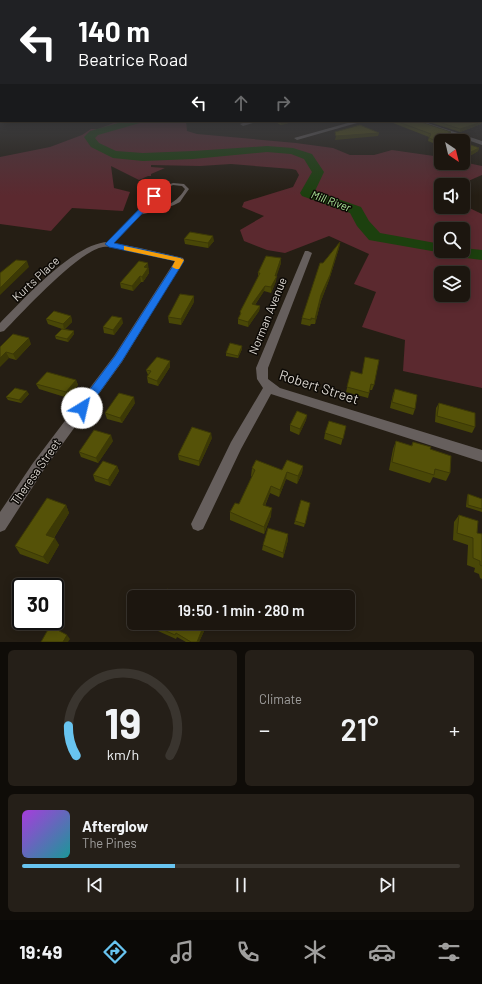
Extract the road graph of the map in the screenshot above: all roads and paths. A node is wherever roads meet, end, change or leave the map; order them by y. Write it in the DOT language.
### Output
graph roads {
  1 [pos="300,137"];
  2 [pos="464,137"];
  3 [pos="296,138"];
  4 [pos="482,143"];
  5 [pos="137,214"];
  6 [pos="109,244"];
  7 [pos="308,253"];
  8 [pos="0,329"];
  9 [pos="269,387"];
  10 [pos="482,456"];
  11 [pos="198,524"];
  12 [pos="0,525"];
  1 -- 3 [label="street"];
  2 -- 4 [label="street"];
  5 -- 5 [label="lane"];
  5 -- 6 [label="lane"];
  6 -- 8 [label="street, Kurts Place"];
  6 -- 12 [label="street, Theresa Street"];
  7 -- 9 [label="street, Norman Avenue"];
  9 -- 10 [label="street, Robert Street"];
  9 -- 11 [label="street, Robert Street"];
}
